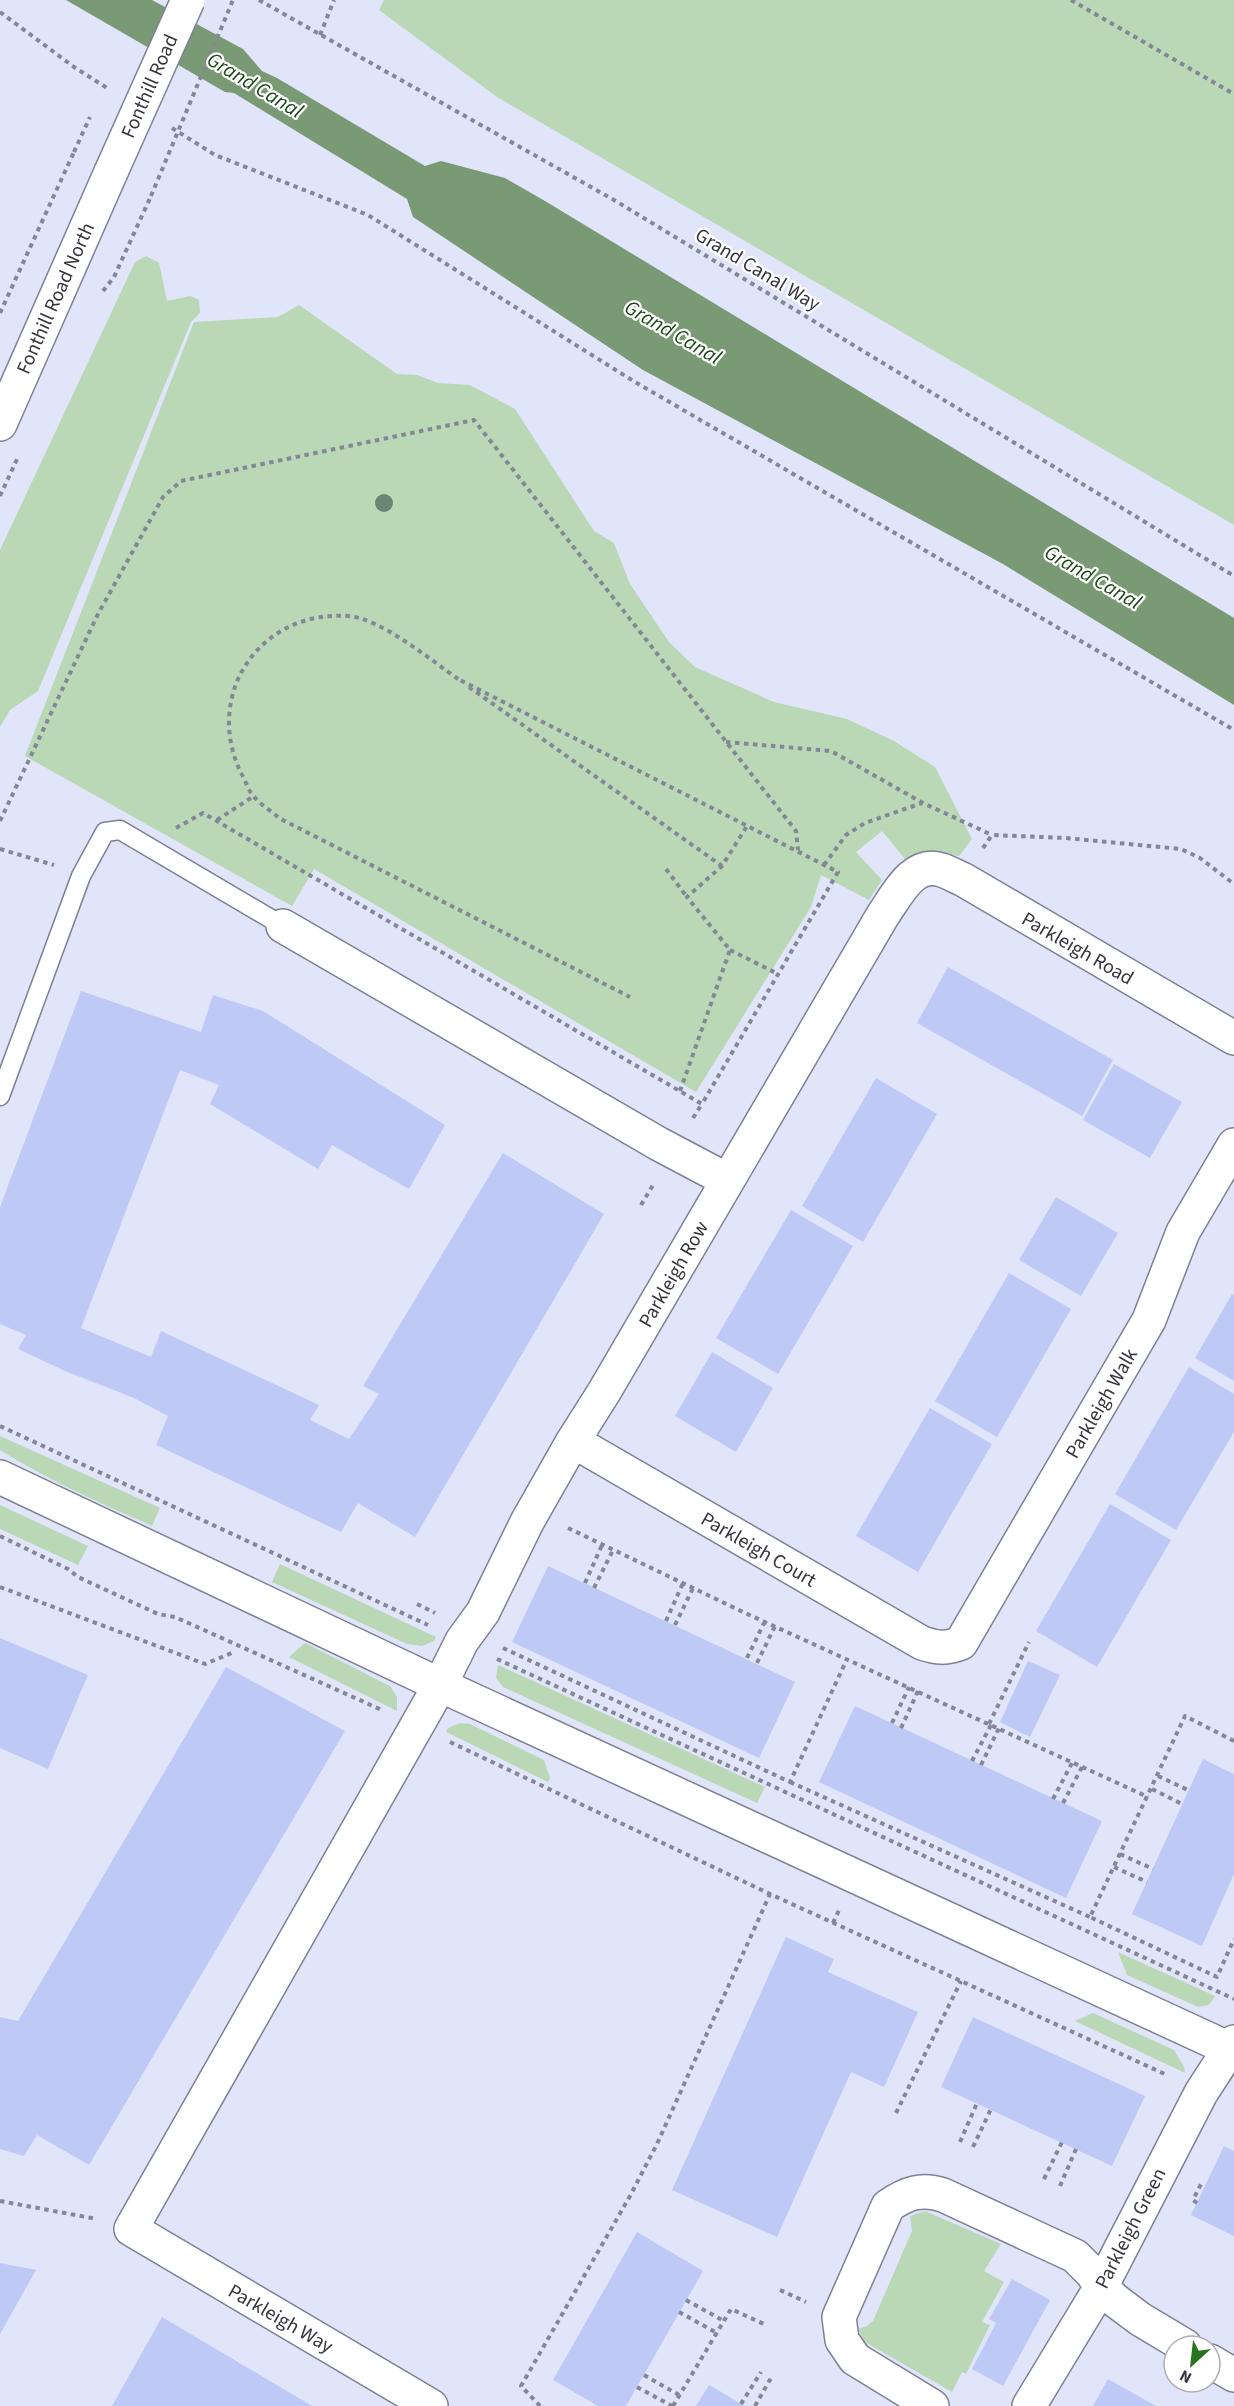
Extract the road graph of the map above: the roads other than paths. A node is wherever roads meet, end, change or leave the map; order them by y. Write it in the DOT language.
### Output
graph roads {
  1 [pos="188,0"];
  2 [pos="111,172"];
  3 [pos="0,424"];
  4 [pos="919,872"];
  5 [pos="283,926"];
  6 [pos="1234,1038"];
  7 [pos="0,1096"];
  8 [pos="1234,1145"];
  9 [pos="727,1180"];
  10 [pos="573,1441"];
  11 [pos="0,1477"];
  12 [pos="947,1648"];
  13 [pos="440,1684"];
  14 [pos="1232,2047"];
  15 [pos="131,2229"];
  16 [pos="1101,2287"];
  17 [pos="1165,2334"];
  18 [pos="431,2406"];
  19 [pos="932,2406"];
  20 [pos="1029,2406"];
  1 -- 2 [label="street, Fonthill Road, bridge"];
  2 -- 3 [label="street, Fonthill Road North"];
  4 -- 6 [label="street, Parkleigh Road"];
  4 -- 9 [label="street, Parkleigh Row"];
  5 -- 7 [label="lane"];
  5 -- 9 [label="street"];
  8 -- 12 [label="street, Parkleigh Walk"];
  9 -- 10 [label="street, Parkleigh Row"];
  10 -- 12 [label="street, Parkleigh Court"];
  10 -- 13 [label="street, Parkleigh Row"];
  11 -- 13 [label="street"];
  13 -- 14 [label="street"];
  13 -- 15 [label="street, Parkleigh Row"];
  14 -- 16 [label="street, Parkleigh Green"];
  15 -- 18 [label="street, Parkleigh Way"];
  16 -- 17 [label="street"];
  16 -- 19 [label="street"];
  16 -- 20 [label="street, Parkleigh Green"];
}
